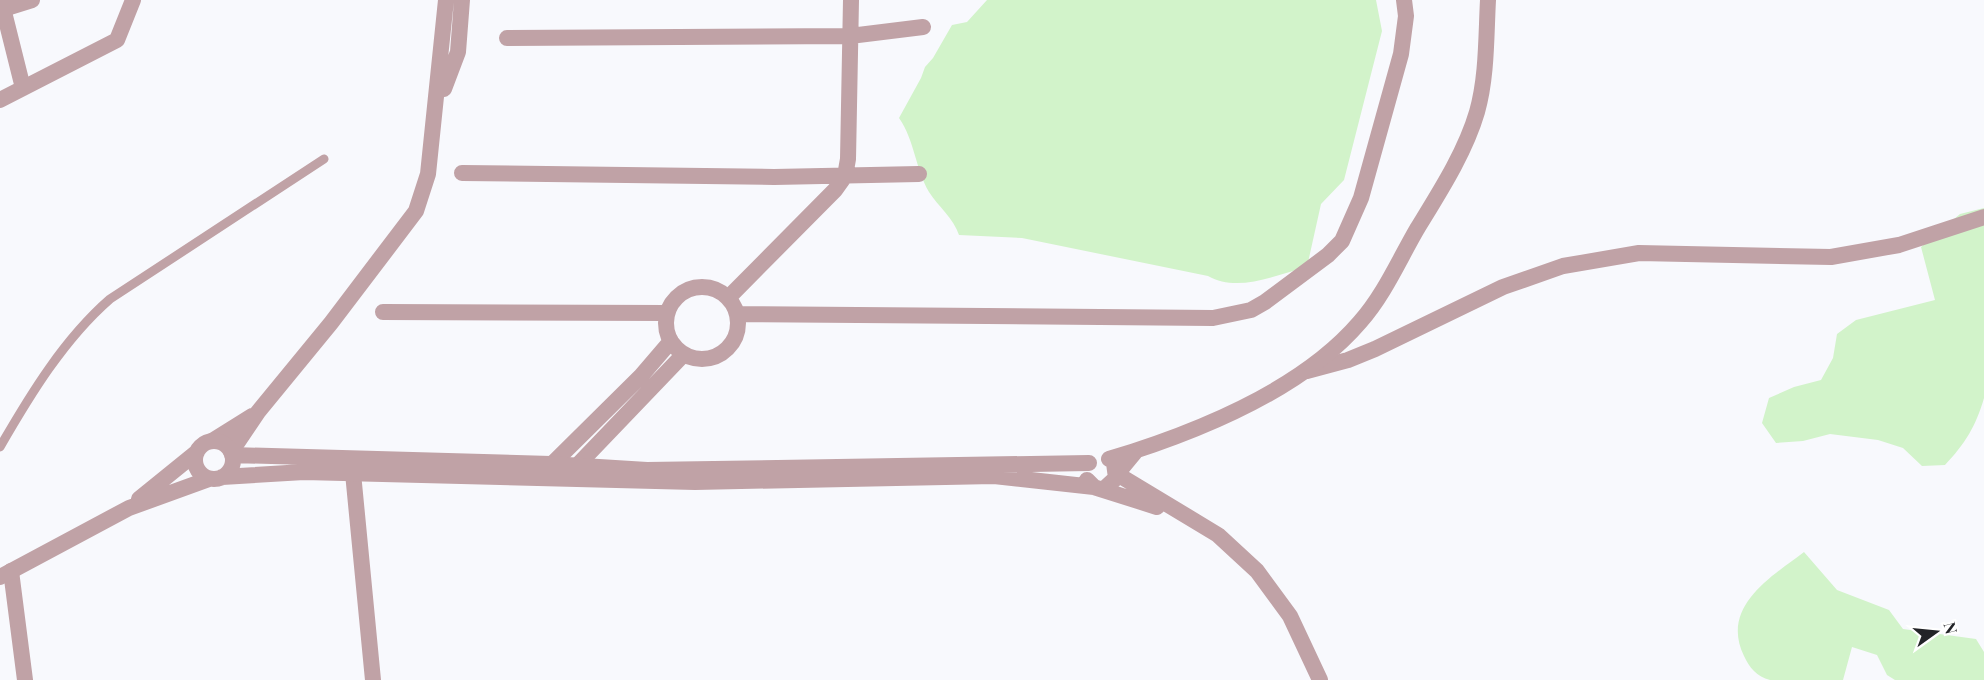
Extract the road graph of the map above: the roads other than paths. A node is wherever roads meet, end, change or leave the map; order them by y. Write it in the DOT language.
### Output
graph roads {
  1 [pos="32,0"];
  2 [pos="133,0"];
  3 [pos="446,0"];
  4 [pos="462,0"];
  5 [pos="851,0"];
  6 [pos="1404,0"];
  7 [pos="1488,0"];
  8 [pos="1,6"];
  9 [pos="923,27"];
  10 [pos="850,36"];
  11 [pos="507,38"];
  12 [pos="23,88"];
  13 [pos="0,100"];
  14 [pos="435,113"];
  15 [pos="324,159"];
  16 [pos="462,173"];
  17 [pos="919,174"];
  18 [pos="845,176"];
  19 [pos="1984,217"];
  20 [pos="728,298"];
  21 [pos="383,312"];
  22 [pos="667,313"];
  23 [pos="737,314"];
  24 [pos="670,341"];
  25 [pos="684,354"];
  26 [pos="1306,371"];
  27 [pos="646,382"];
  28 [pos="258,412"];
  29 [pos="212,441"];
  30 [pos="0,447"];
  31 [pos="196,453"];
  32 [pos="231,454"];
  33 [pos="1089,463"];
  34 [pos="551,464"];
  35 [pos="578,465"];
  36 [pos="1113,467"];
  37 [pos="353,472"];
  38 [pos="540,477"];
  39 [pos="216,478"];
  40 [pos="565,478"];
  41 [pos="1099,488"];
  42 [pos="129,508"];
  43 [pos="1184,516"];
  44 [pos="6,574"];
  45 [pos="25,680"];
  46 [pos="373,680"];
  47 [pos="1320,680"];
  1 -- 8 [label="street"];
  2 -- 12 [label="street"];
  3 -- 14 [label="street"];
  4 -- 14 [label="street"];
  5 -- 10 [label="street"];
  6 -- 23 [label="street"];
  7 -- 26 [label="street"];
  8 -- 12 [label="street"];
  9 -- 10 [label="street"];
  10 -- 11 [label="street"];
  10 -- 18 [label="street"];
  12 -- 13 [label="street"];
  14 -- 28 [label="street"];
  15 -- 30 [label="lane"];
  16 -- 18 [label="street"];
  17 -- 18 [label="street"];
  18 -- 20 [label="street"];
  19 -- 26 [label="street"];
  20 -- 22 [label="street"];
  20 -- 23 [label="street"];
  21 -- 22 [label="street"];
  22 -- 24 [label="street"];
  23 -- 25 [label="street"];
  24 -- 25 [label="street"];
  24 -- 27 [label="street"];
  25 -- 27 [label="street"];
  26 -- 36 [label="street"];
  27 -- 34 [label="street"];
  27 -- 35 [label="street"];
  28 -- 29 [label="street"];
  28 -- 32 [label="street"];
  29 -- 31 [label="street"];
  29 -- 32 [label="street"];
  31 -- 39 [label="street"];
  31 -- 42 [label="street"];
  32 -- 34 [label="street"];
  32 -- 39 [label="street"];
  33 -- 35 [label="street"];
  33 -- 36 [label="street"];
  33 -- 41 [label="street"];
  34 -- 35 [label="street"];
  34 -- 38 [label="street"];
  35 -- 40 [label="street"];
  36 -- 41 [label="street"];
  36 -- 43 [label="street"];
  37 -- 38 [label="street"];
  37 -- 39 [label="street"];
  37 -- 46 [label="street"];
  38 -- 40 [label="street"];
  39 -- 42 [label="street"];
  40 -- 41 [label="street"];
  41 -- 43 [label="street"];
  42 -- 44 [label="street"];
  43 -- 47 [label="street"];
  44 -- 45 [label="street"];
}
